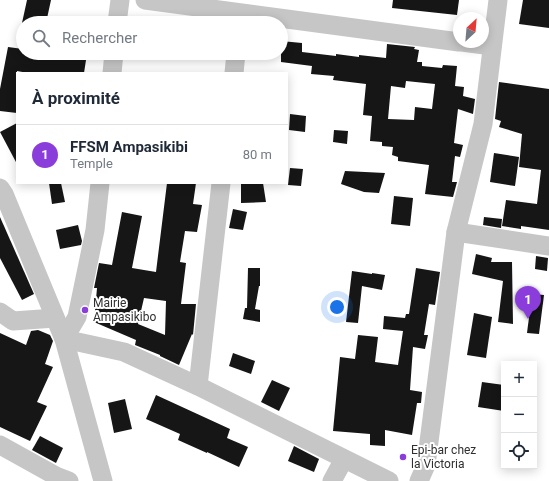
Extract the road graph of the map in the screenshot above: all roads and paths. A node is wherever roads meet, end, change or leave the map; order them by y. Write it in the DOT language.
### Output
graph roads {
  1 [pos="120,0"];
  2 [pos="145,0"];
  3 [pos="498,0"];
  4 [pos="118,16"];
  5 [pos="230,16"];
  6 [pos="288,23"];
  7 [pos="453,41"];
  8 [pos="489,46"];
  9 [pos="492,46"];
  10 [pos="113,60"];
  11 [pos="235,60"];
  12 [pos="112,72"];
  13 [pos="234,72"];
  14 [pos="100,184"];
  15 [pos="221,184"];
  16 [pos="0,188"];
  17 [pos="456,232"];
  18 [pos="549,246"];
  19 [pos="0,312"];
  20 [pos="55,318"];
  21 [pos="64,339"];
  22 [pos="198,386"];
  23 [pos="0,445"];
  24 [pos="344,458"];
  25 [pos="69,481"];
  26 [pos="102,481"];
  27 [pos="332,481"];
  28 [pos="389,481"];
  29 [pos="418,481"];
  1 -- 4 [label="street"];
  2 -- 5 [label="street"];
  3 -- 9 [label="street"];
  6 -- 7 [label="street"];
  8 -- 9 [label="street"];
  9 -- 17 [label="street"];
  10 -- 12 [label="street"];
  11 -- 13 [label="street"];
  14 -- 21 [label="street"];
  15 -- 22 [label="street"];
  16 -- 20 [label="street"];
  17 -- 18 [label="street"];
  17 -- 29 [label="street"];
  19 -- 20 [label="street"];
  20 -- 21 [label="street"];
  21 -- 22 [label="street"];
  21 -- 26 [label="street"];
  22 -- 24 [label="street"];
  23 -- 25 [label="street"];
  24 -- 27 [label="street"];
  24 -- 28 [label="street"];
}
